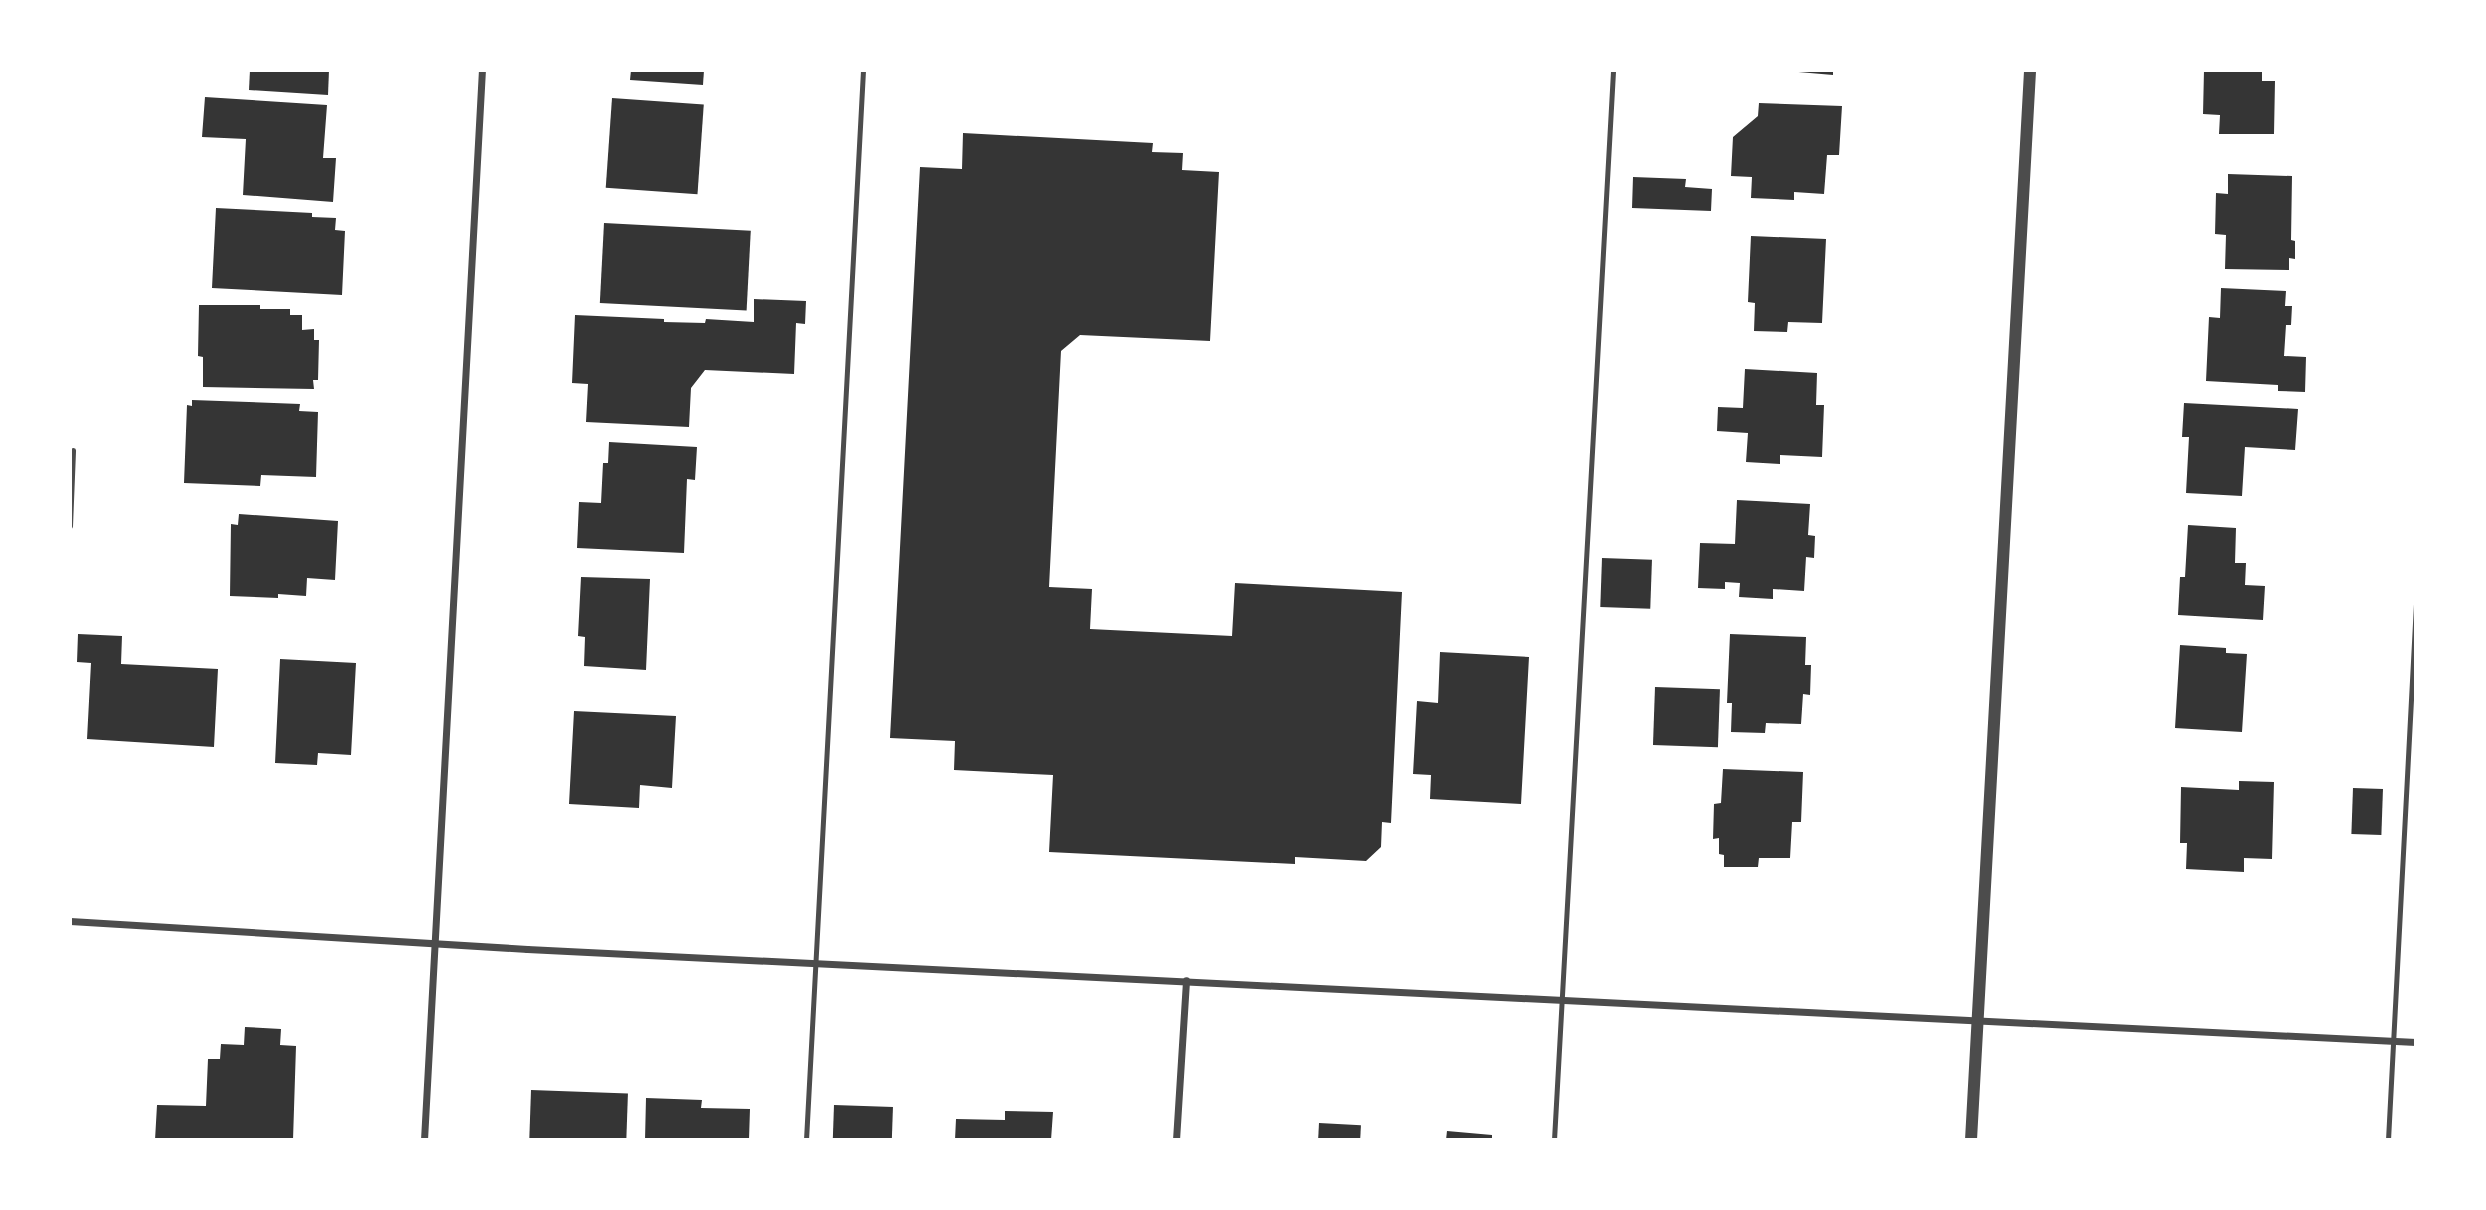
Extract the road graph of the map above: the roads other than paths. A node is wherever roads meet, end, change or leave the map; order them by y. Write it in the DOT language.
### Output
graph roads {
  1 [pos="482,70"];
  2 [pos="863,70"];
  3 [pos="1613,70"];
  4 [pos="2030,70"];
  5 [pos="73,450"];
  6 [pos="70,526"];
  7 [pos="2416,604"];
  8 [pos="70,921"];
  9 [pos="434,944"];
  10 [pos="815,961"];
  11 [pos="1185,980"];
  12 [pos="1561,999"];
  13 [pos="1978,1020"];
  14 [pos="2394,1040"];
  15 [pos="2416,1042"];
  16 [pos="424,1140"];
  17 [pos="806,1140"];
  18 [pos="1176,1140"];
  19 [pos="1554,1140"];
  20 [pos="1971,1140"];
  21 [pos="2388,1140"];
  1 -- 9 [label="street"];
  2 -- 10 [label="lane"];
  3 -- 12 [label="lane"];
  4 -- 13 [label="street"];
  5 -- 6 [label="lane"];
  7 -- 14 [label="lane"];
  8 -- 9 [label="street"];
  9 -- 10 [label="street"];
  9 -- 16 [label="street"];
  10 -- 11 [label="street"];
  10 -- 17 [label="lane"];
  11 -- 12 [label="street"];
  11 -- 18 [label="street"];
  12 -- 13 [label="street"];
  12 -- 19 [label="lane"];
  13 -- 14 [label="street"];
  13 -- 20 [label="street"];
  14 -- 15 [label="street"];
  14 -- 21 [label="lane"];
}
